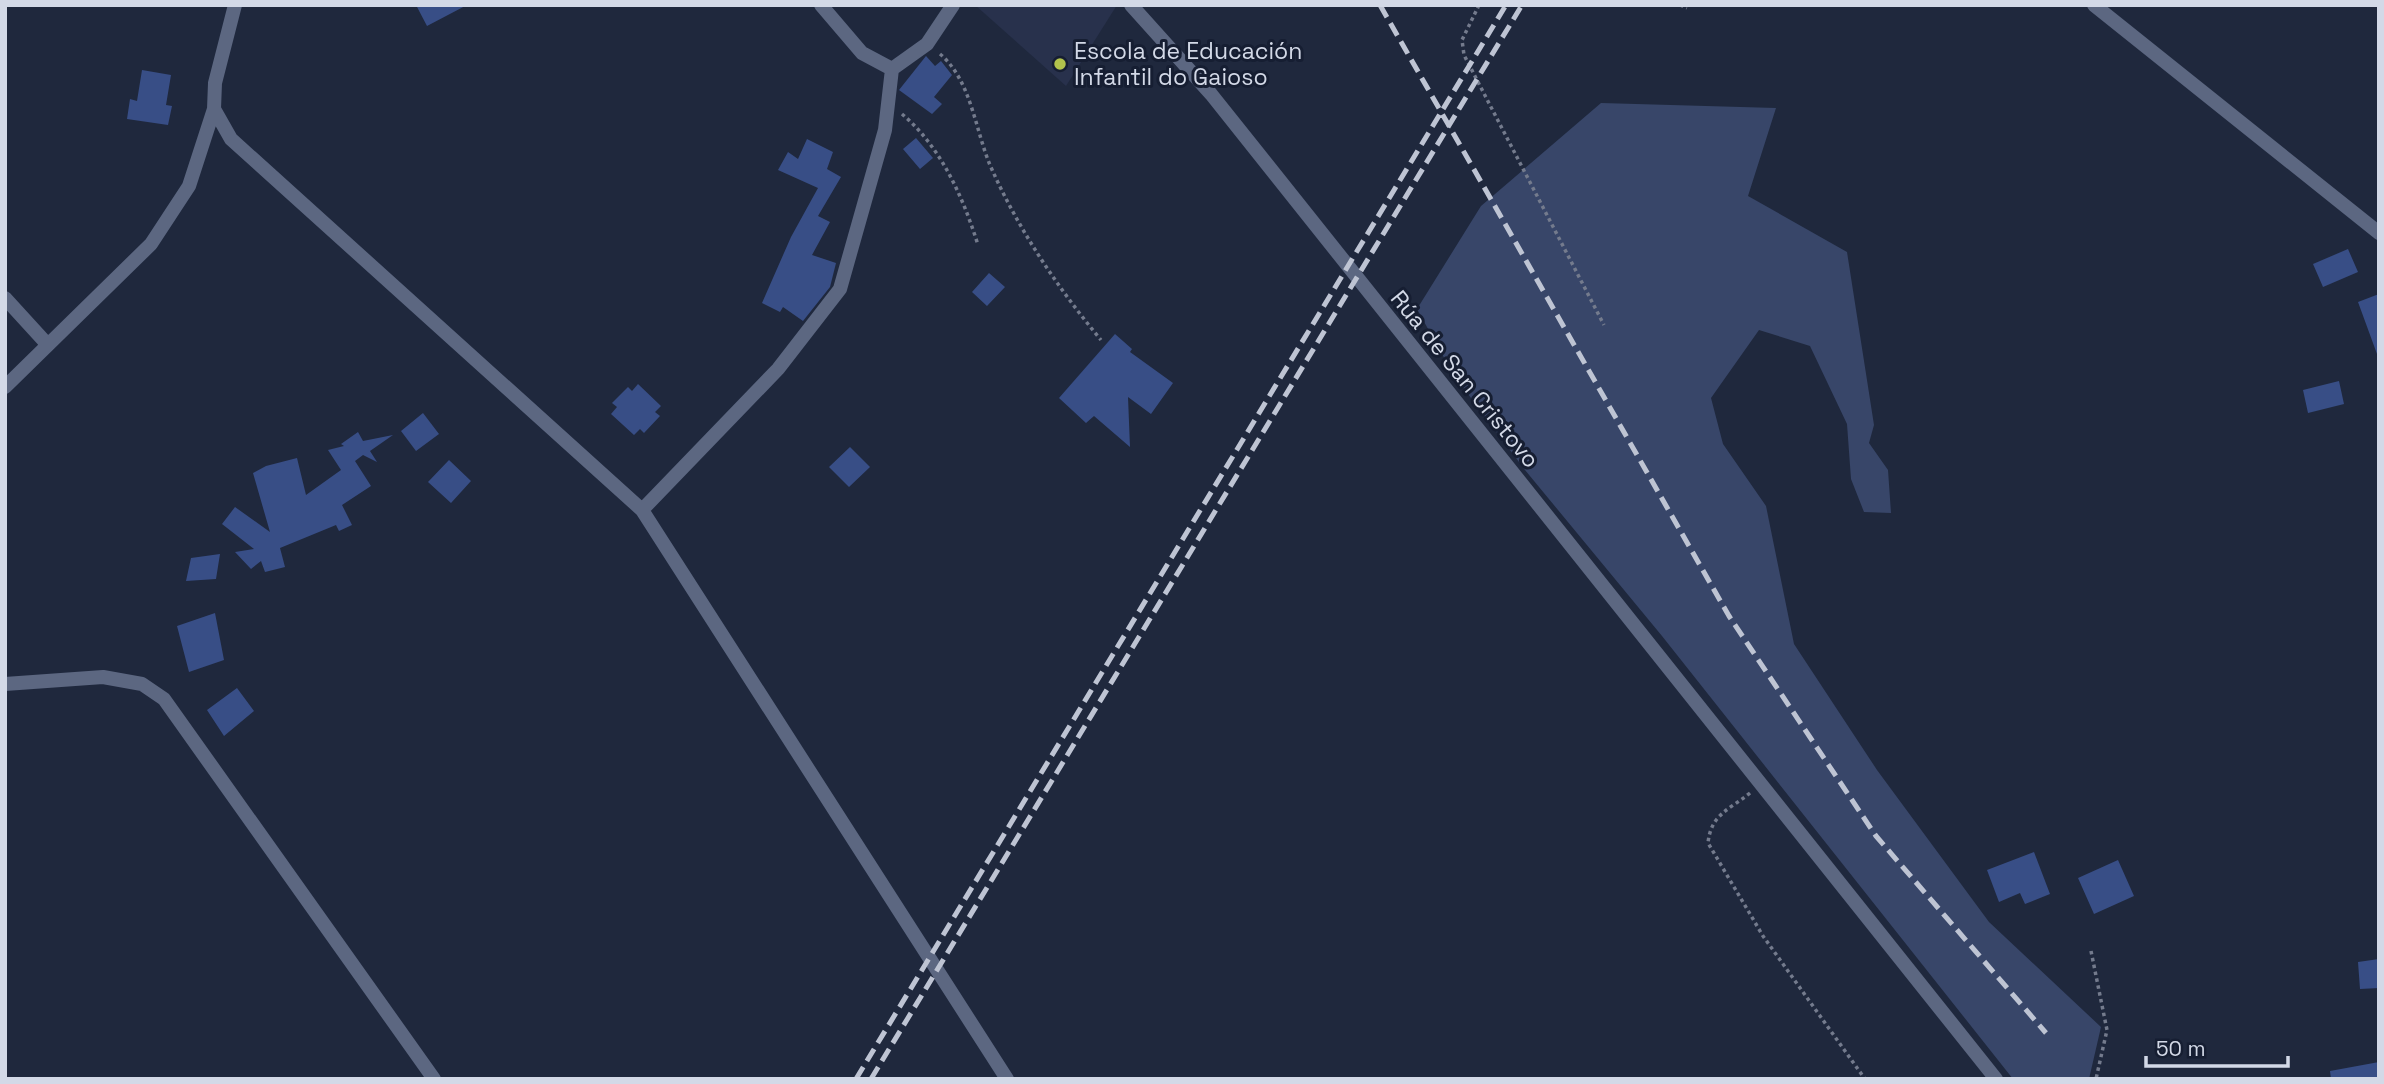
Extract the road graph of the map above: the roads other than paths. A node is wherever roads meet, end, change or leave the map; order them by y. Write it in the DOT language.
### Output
graph roads {
  1 [pos="235,5"];
  2 [pos="821,5"];
  3 [pos="953,5"];
  4 [pos="1131,5"];
  5 [pos="2094,5"];
  6 [pos="892,69"];
  7 [pos="214,109"];
  8 [pos="2379,233"];
  9 [pos="5,298"];
  10 [pos="47,344"];
  11 [pos="5,387"];
  12 [pos="642,510"];
  13 [pos="5,684"];
  14 [pos="433,1079"];
  15 [pos="1007,1079"];
  16 [pos="1996,1079"];
  1 -- 7 [label="street"];
  2 -- 6 [label="street"];
  3 -- 6 [label="street"];
  4 -- 16 [label="street, Rúa de San Cristovo"];
  5 -- 8 [label="street"];
  6 -- 12 [label="street"];
  7 -- 10 [label="street"];
  7 -- 12 [label="street"];
  9 -- 10 [label="street"];
  10 -- 11 [label="street"];
  12 -- 15 [label="street"];
  13 -- 14 [label="street"];
}
